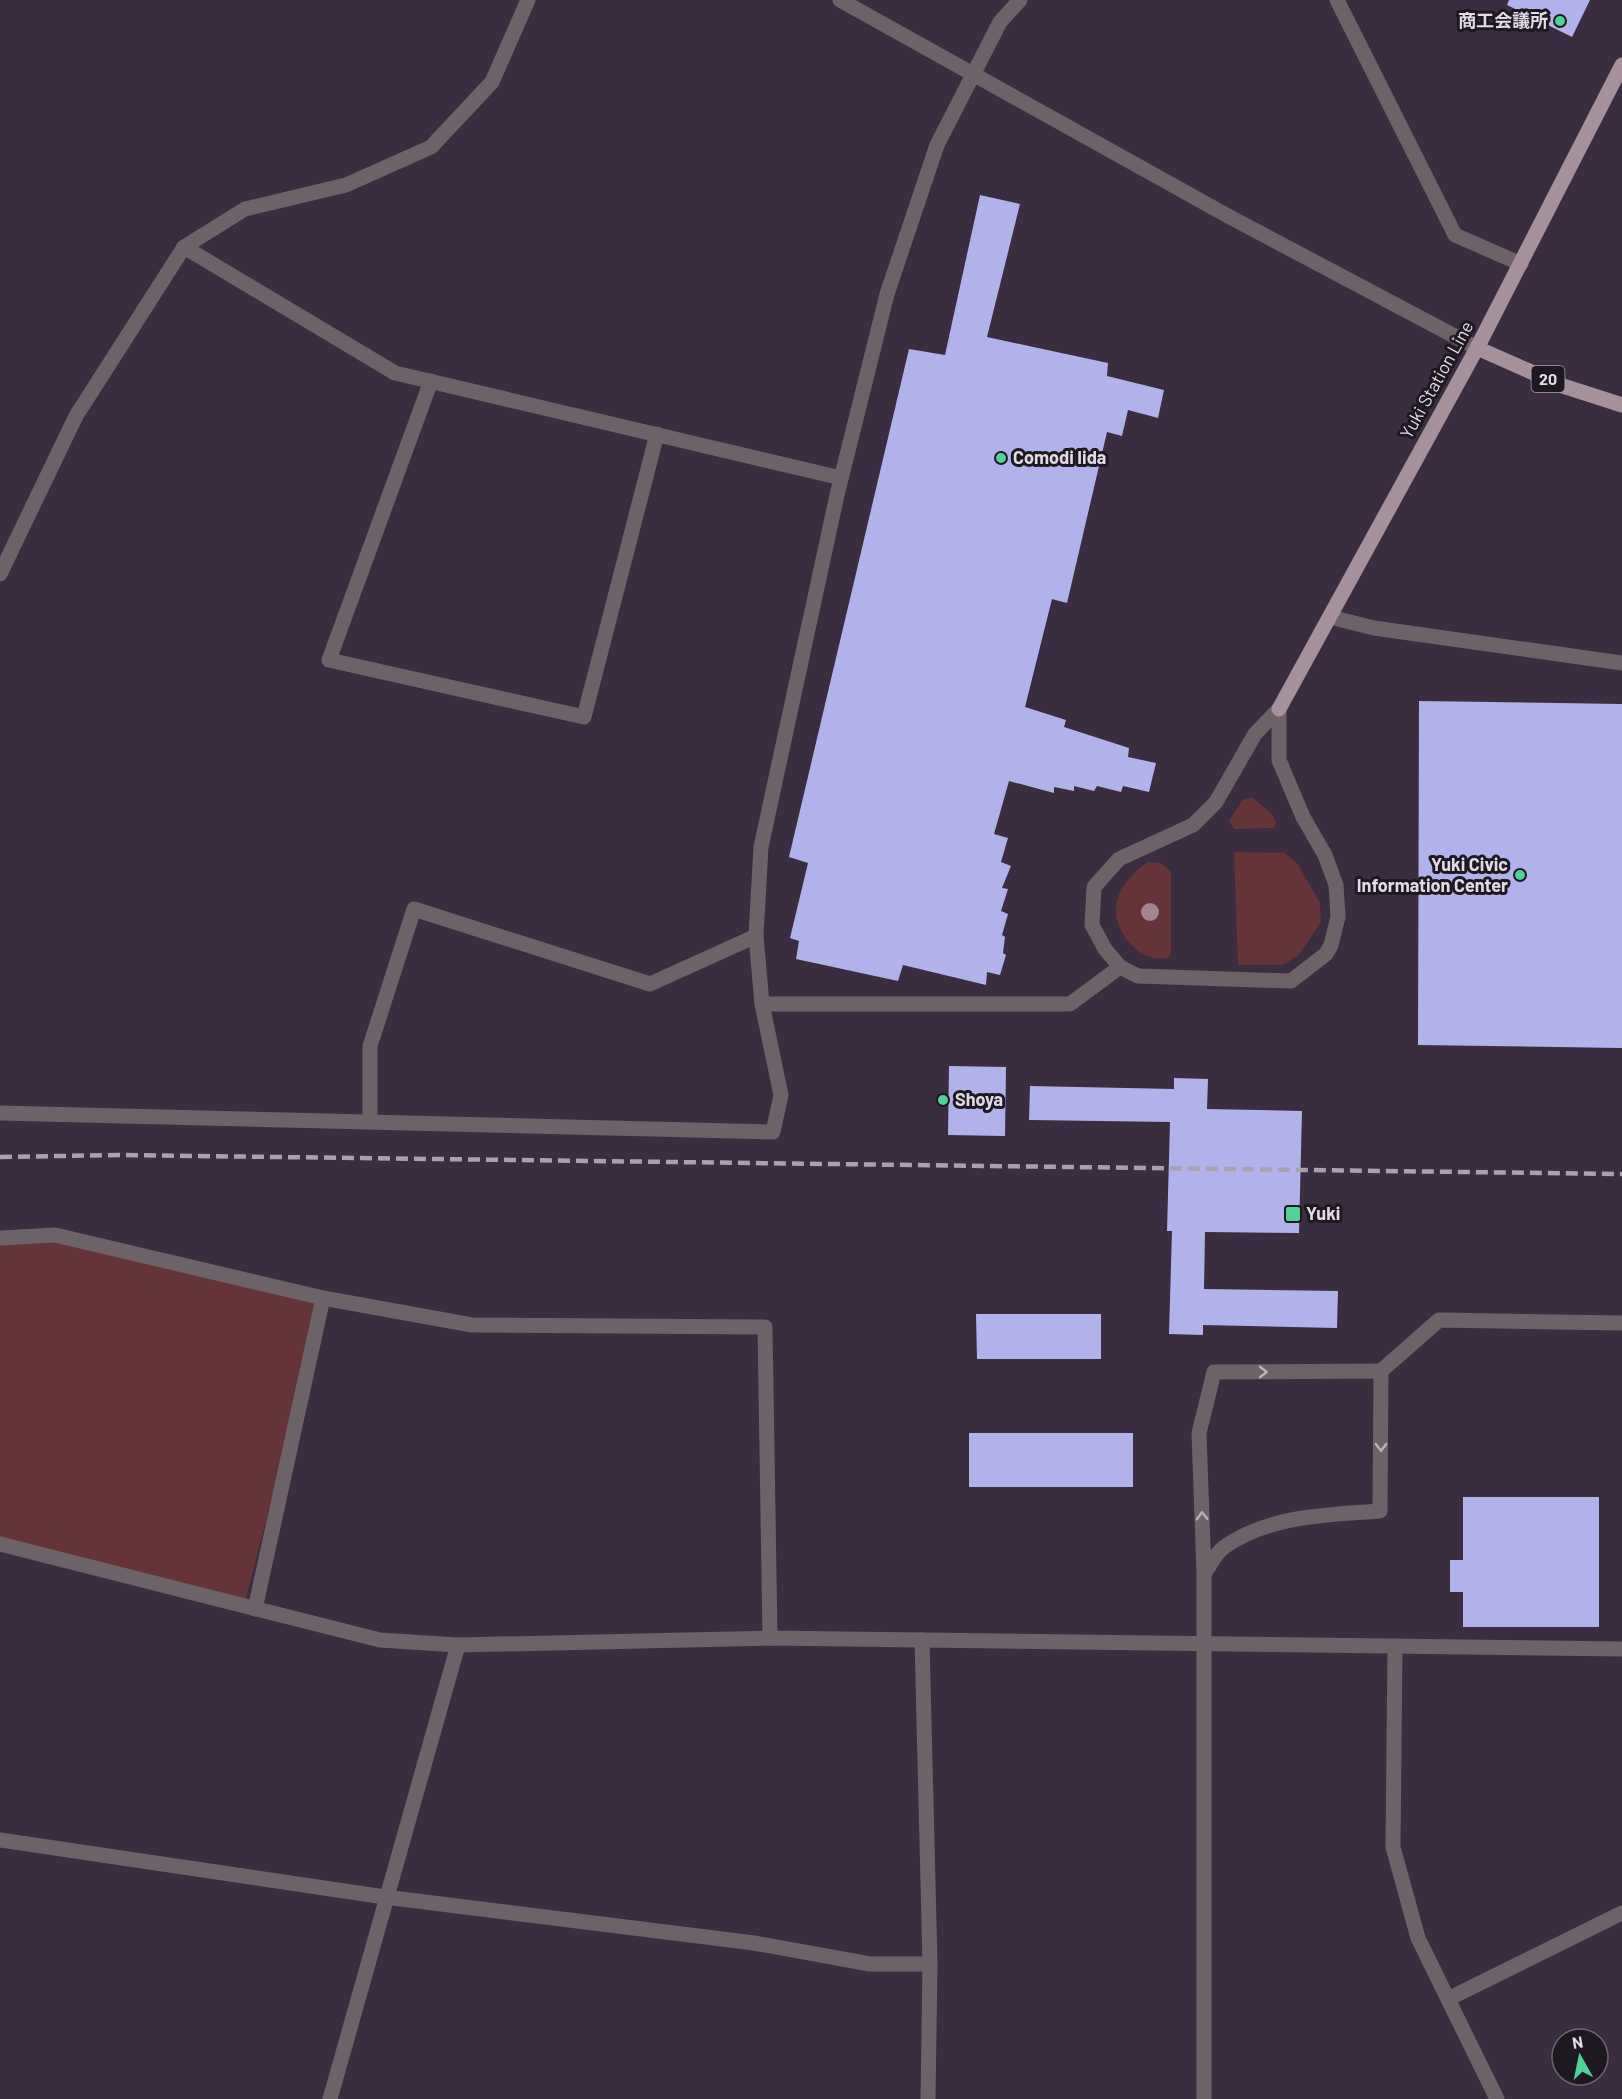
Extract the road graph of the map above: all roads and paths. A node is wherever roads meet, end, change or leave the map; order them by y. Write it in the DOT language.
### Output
graph roads {
  1 [pos="528,0"];
  2 [pos="840,0"];
  3 [pos="1020,0"];
  4 [pos="1337,0"];
  5 [pos="1622,65"];
  6 [pos="972,73"];
  7 [pos="184,247"];
  8 [pos="1521,264"];
  9 [pos="1477,348"];
  10 [pos="431,381"];
  11 [pos="1622,405"];
  12 [pos="657,434"];
  13 [pos="841,478"];
  14 [pos="0,574"];
  15 [pos="1330,617"];
  16 [pos="1622,663"];
  17 [pos="1279,709"];
  18 [pos="756,936"];
  19 [pos="1120,967"];
  20 [pos="762,1004"];
  21 [pos="0,1113"];
  22 [pos="370,1122"];
  23 [pos="0,1238"];
  24 [pos="323,1298"];
  25 [pos="1622,1323"];
  26 [pos="1382,1371"];
  27 [pos="0,1544"];
  28 [pos="1204,1574"];
  29 [pos="255,1609"];
  30 [pos="770,1638"];
  31 [pos="922,1640"];
  32 [pos="458,1645"];
  33 [pos="1202,1645"];
  34 [pos="1395,1646"];
  35 [pos="1622,1649"];
  36 [pos="0,1840"];
  37 [pos="385,1897"];
  38 [pos="1622,1913"];
  39 [pos="930,1964"];
  40 [pos="1448,1999"];
  41 [pos="330,2099"];
  42 [pos="928,2099"];
  43 [pos="1204,2099"];
  44 [pos="1497,2099"];
  1 -- 7 [label="street"];
  2 -- 6 [label="street"];
  3 -- 6 [label="street"];
  4 -- 8 [label="street"];
  5 -- 8 [label="main road, Yuki Station Line"];
  6 -- 9 [label="street"];
  6 -- 13 [label="street"];
  7 -- 10 [label="street"];
  7 -- 14 [label="street"];
  8 -- 9 [label="main road, Yuki Station Line"];
  9 -- 11 [label="main road, 20"];
  9 -- 15 [label="main road, Yuki Station Line"];
  10 -- 12 [label="street"];
  10 -- 12 [label="street"];
  12 -- 13 [label="street"];
  13 -- 18 [label="street"];
  15 -- 16 [label="street"];
  15 -- 17 [label="main road, Yuki Station Line"];
  17 -- 19 [label="street"];
  17 -- 19 [label="street"];
  18 -- 20 [label="street"];
  18 -- 22 [label="street"];
  19 -- 20 [label="street"];
  20 -- 22 [label="street"];
  21 -- 22 [label="street"];
  23 -- 24 [label="street"];
  24 -- 29 [label="street"];
  24 -- 30 [label="street"];
  25 -- 26 [label="street"];
  26 -- 28 [label="street, one-way"];
  28 -- 26 [label="street, one-way"];
  27 -- 29 [label="street"];
  28 -- 33 [label="street"];
  29 -- 32 [label="street"];
  30 -- 31 [label="street"];
  30 -- 32 [label="street"];
  31 -- 33 [label="street"];
  31 -- 39 [label="street"];
  32 -- 37 [label="street"];
  33 -- 34 [label="street"];
  33 -- 43 [label="street"];
  34 -- 35 [label="street"];
  34 -- 40 [label="street"];
  36 -- 37 [label="street"];
  37 -- 39 [label="street"];
  37 -- 41 [label="street"];
  38 -- 40 [label="street"];
  39 -- 42 [label="street"];
  40 -- 44 [label="street"];
}
